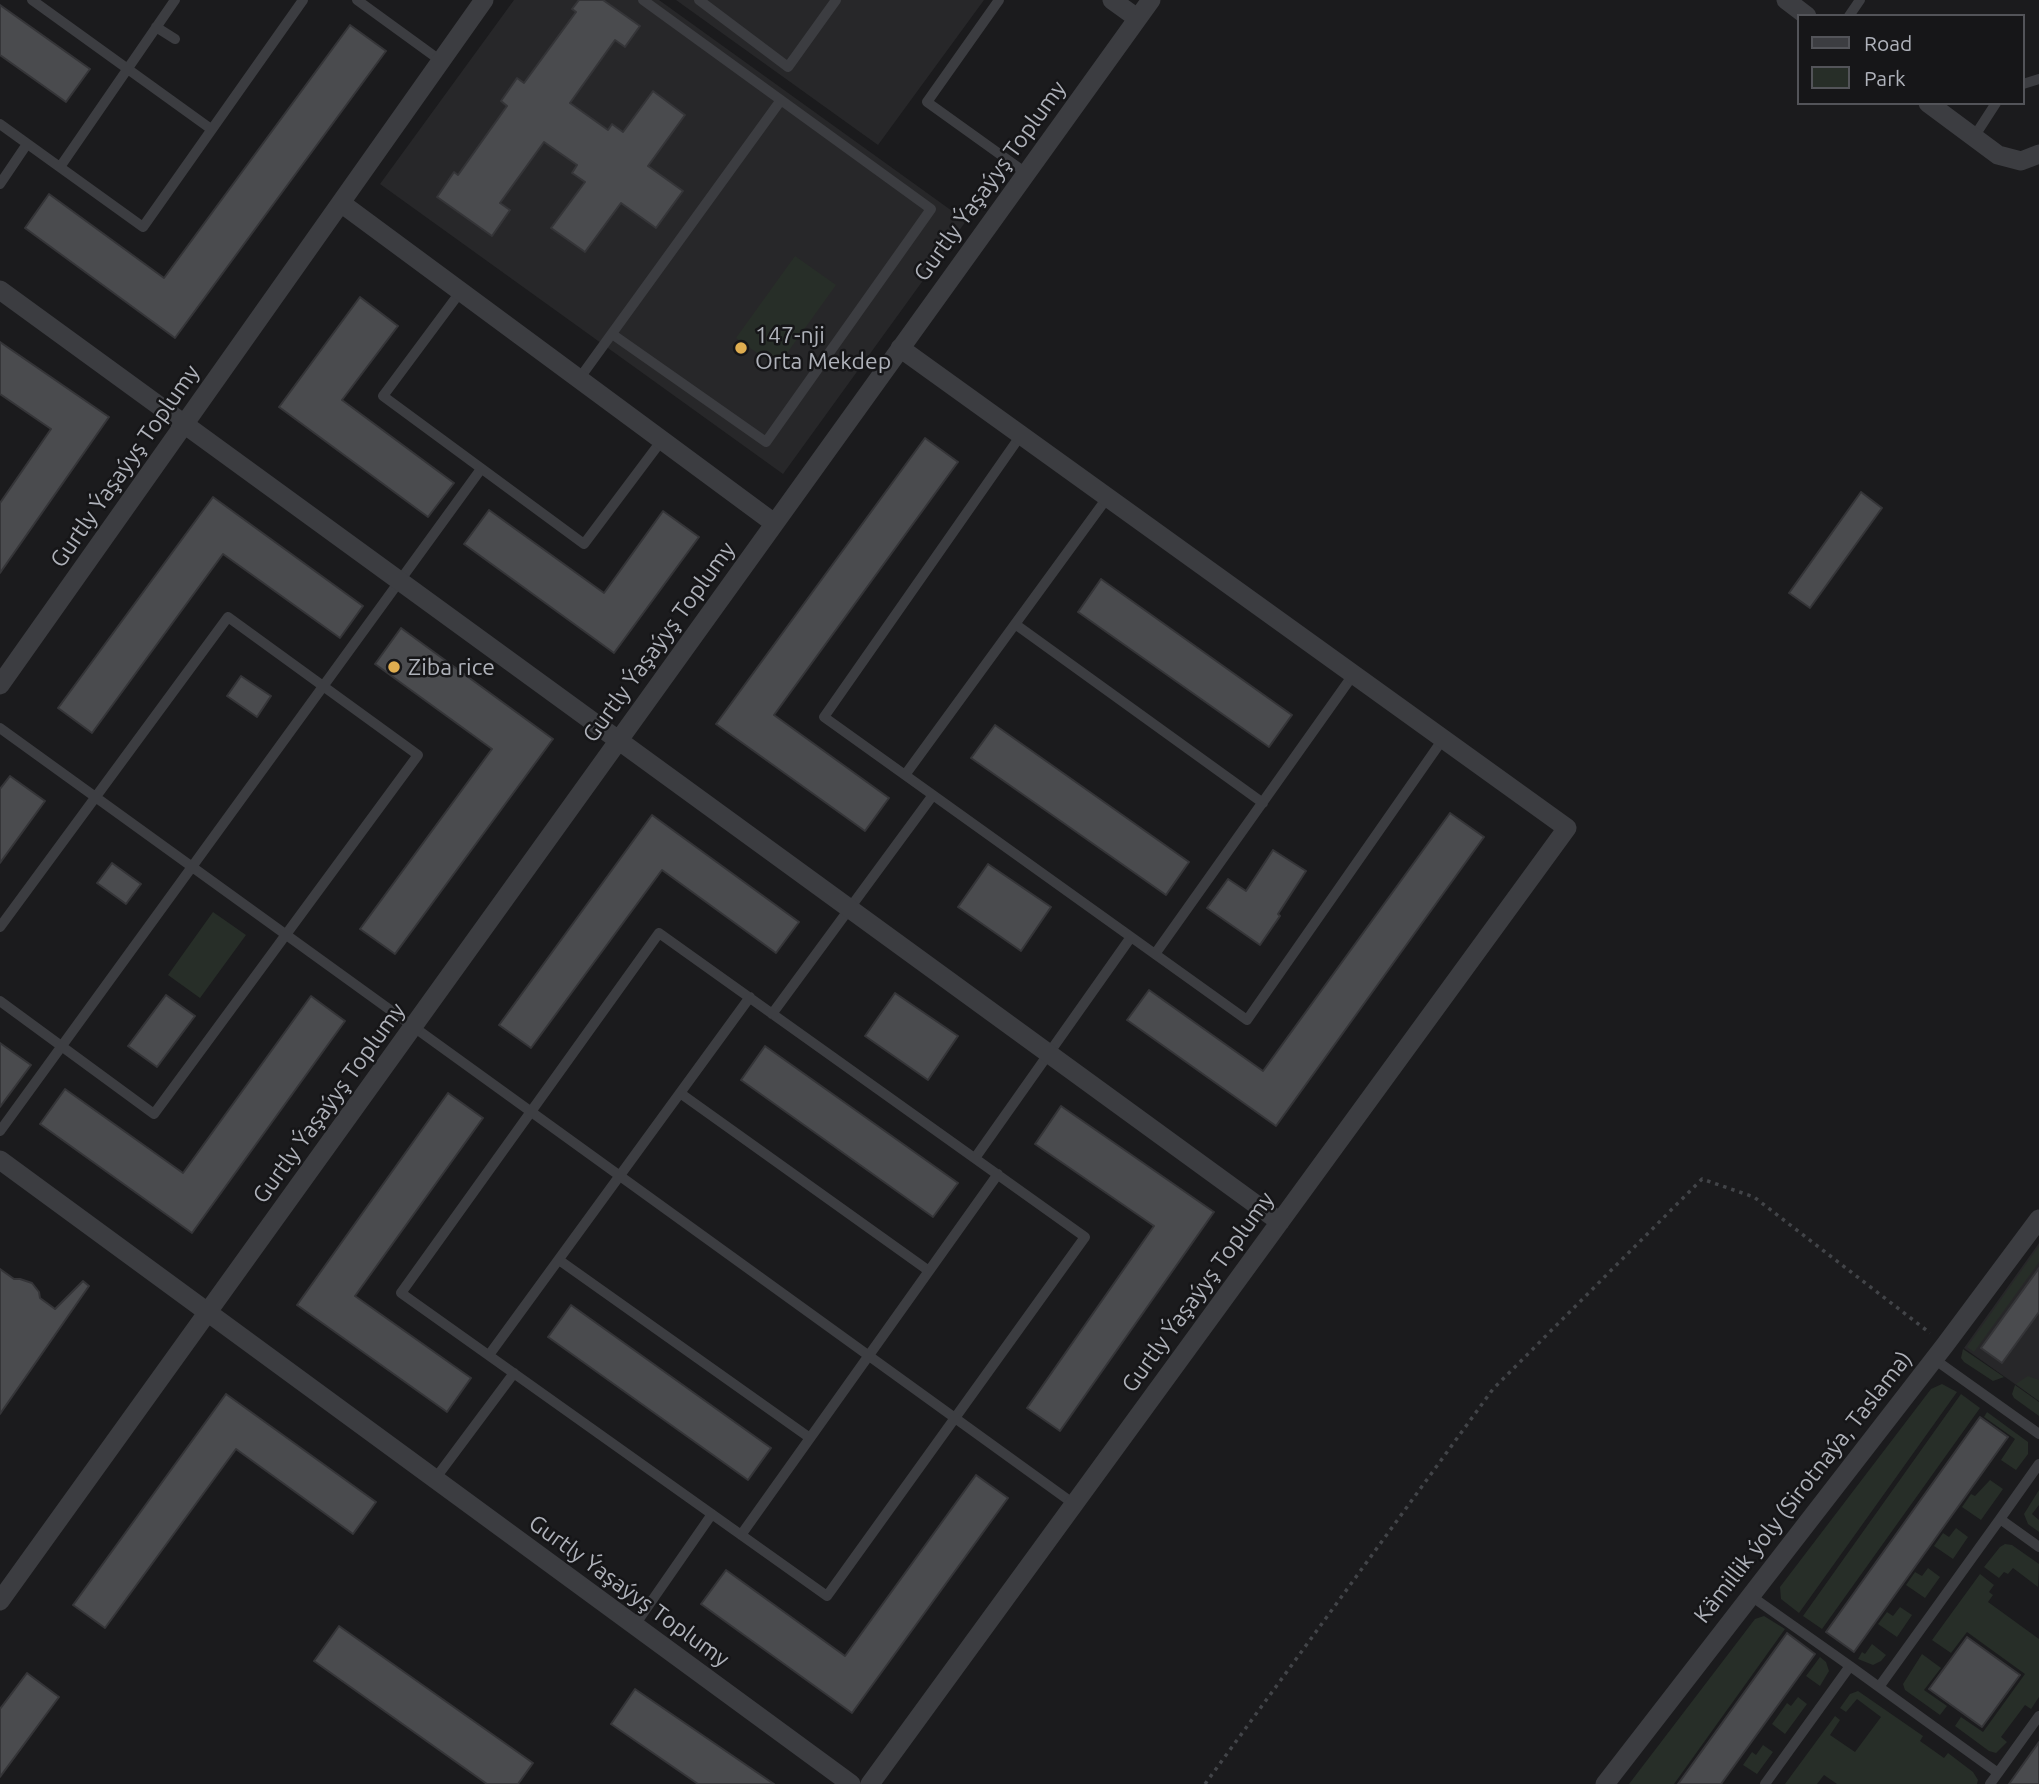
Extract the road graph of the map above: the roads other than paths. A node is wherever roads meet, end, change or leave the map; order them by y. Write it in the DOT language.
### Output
graph roads {
  1 [pos="32,0"];
  2 [pos="175,0"];
  3 [pos="303,0"];
  4 [pos="357,0"];
  5 [pos="484,0"];
  6 [pos="643,0"];
  7 [pos="699,0"];
  8 [pos="836,0"];
  9 [pos="999,0"];
  10 [pos="1112,0"];
  11 [pos="1151,0"];
  12 [pos="1786,0"];
  13 [pos="1804,14"];
  14 [pos="1137,18"];
  15 [pos="156,27"];
  16 [pos="175,39"];
  17 [pos="441,61"];
  18 [pos="127,68"];
  19 [pos="781,100"];
  20 [pos="1931,105"];
  21 [pos="1995,105"];
  22 [pos="0,124"];
  23 [pos="211,129"];
  24 [pos="1974,137"];
  25 [pos="27,144"];
  26 [pos="2039,154"];
  27 [pos="60,167"];
  28 [pos="1026,173"];
  29 [pos="0,184"];
  30 [pos="341,203"];
  31 [pos="0,290"];
  32 [pos="461,291"];
  33 [pos="612,334"];
  34 [pos="900,348"];
  35 [pos="579,379"];
  36 [pos="184,425"];
  37 [pos="1021,435"];
  38 [pos="662,440"];
  39 [pos="481,469"];
  40 [pos="1107,498"];
  41 [pos="774,523"];
  42 [pos="400,582"];
  43 [pos="1015,624"];
  44 [pos="1353,675"];
  45 [pos="0,685"];
  46 [pos="324,687"];
  47 [pos="0,728"];
  48 [pos="1443,739"];
  49 [pos="619,741"];
  50 [pos="905,775"];
  51 [pos="933,795"];
  52 [pos="96,797"];
  53 [pos="1263,803"];
  54 [pos="192,867"];
  55 [pos="850,909"];
  56 [pos="0,927"];
  57 [pos="286,934"];
  58 [pos="1131,937"];
  59 [pos="1155,954"];
  60 [pos="750,997"];
  61 [pos="0,1002"];
  62 [pos="772,1014"];
  63 [pos="414,1027"];
  64 [pos="62,1046"];
  65 [pos="1048,1053"];
  66 [pos="680,1093"];
  67 [pos="531,1111"];
  68 [pos="0,1131"];
  69 [pos="975,1158"];
  70 [pos="0,1160"];
  71 [pos="998,1174"];
  72 [pos="620,1175"];
  73 [pos="2039,1219"];
  74 [pos="1280,1222"];
  75 [pos="559,1260"];
  76 [pos="929,1271"];
  77 [pos="208,1313"];
  78 [pos="1939,1352"];
  79 [pos="489,1355"];
  80 [pos="869,1355"];
  81 [pos="514,1373"];
  82 [pos="955,1418"];
  83 [pos="2039,1434"];
  84 [pos="810,1438"];
  85 [pos="2039,1464"];
  86 [pos="435,1479"];
  87 [pos="1074,1504"];
  88 [pos="712,1514"];
  89 [pos="2000,1519"];
  90 [pos="741,1535"];
  91 [pos="2039,1547"];
  92 [pos="1751,1596"];
  93 [pos="0,1601"];
  94 [pos="635,1625"];
  95 [pos="1850,1667"];
  96 [pos="1878,1687"];
  97 [pos="2039,1716"];
  98 [pos="1998,1773"];
  99 [pos="851,1784"];
  100 [pos="870,1784"];
  101 [pos="1605,1784"];
  102 [pos="1765,1784"];
  103 [pos="1990,1784"];
  1 -- 18 [label="lane"];
  2 -- 15 [label="lane"];
  3 -- 23 [label="lane"];
  4 -- 17 [label="lane"];
  5 -- 17 [label="street, Gurtly Ýaşaýyş Toplumy"];
  6 -- 19 [label="lane"];
  7 -- 8 [label="lane"];
  9 -- 28 [label="lane"];
  10 -- 14 [label="street"];
  11 -- 14 [label="street, Gurtly Ýaşaýyş Toplumy"];
  12 -- 13 [label="street"];
  14 -- 28 [label="street, Gurtly Ýaşaýyş Toplumy"];
  15 -- 16 [label="lane"];
  15 -- 18 [label="lane"];
  17 -- 30 [label="street, Gurtly Ýaşaýyş Toplumy"];
  18 -- 23 [label="lane"];
  18 -- 27 [label="lane"];
  19 -- 33 [label="lane"];
  19 -- 33 [label="lane"];
  20 -- 24 [label="street"];
  21 -- 24 [label="lane"];
  22 -- 25 [label="lane"];
  23 -- 27 [label="lane"];
  24 -- 26 [label="street"];
  25 -- 27 [label="lane"];
  25 -- 29 [label="lane"];
  28 -- 34 [label="street, Gurtly Ýaşaýyş Toplumy"];
  30 -- 32 [label="street"];
  30 -- 36 [label="street, Gurtly Ýaşaýyş Toplumy"];
  31 -- 36 [label="street"];
  32 -- 35 [label="street"];
  32 -- 39 [label="lane"];
  33 -- 35 [label="lane"];
  34 -- 37 [label="street"];
  34 -- 41 [label="street, Gurtly Ýaşaýyş Toplumy"];
  35 -- 38 [label="street"];
  36 -- 42 [label="street"];
  36 -- 45 [label="street, Gurtly Ýaşaýyş Toplumy"];
  37 -- 40 [label="street"];
  37 -- 50 [label="lane"];
  38 -- 39 [label="lane"];
  38 -- 41 [label="street"];
  39 -- 42 [label="lane"];
  40 -- 43 [label="lane"];
  40 -- 44 [label="street"];
  41 -- 49 [label="street, Gurtly Ýaşaýyş Toplumy"];
  42 -- 46 [label="lane"];
  42 -- 49 [label="street"];
  43 -- 50 [label="lane"];
  43 -- 53 [label="lane"];
  44 -- 48 [label="street"];
  44 -- 53 [label="lane"];
  46 -- 52 [label="lane"];
  46 -- 54 [label="lane"];
  46 -- 57 [label="lane"];
  47 -- 52 [label="lane"];
  48 -- 59 [label="lane"];
  48 -- 74 [label="street, Gurtly Ýaşaýyş Toplumy"];
  49 -- 55 [label="street"];
  49 -- 63 [label="street, Gurtly Ýaşaýyş Toplumy"];
  50 -- 51 [label="lane"];
  51 -- 55 [label="lane"];
  51 -- 58 [label="lane"];
  52 -- 54 [label="lane"];
  52 -- 56 [label="lane"];
  53 -- 59 [label="lane"];
  54 -- 57 [label="lane"];
  54 -- 64 [label="lane"];
  55 -- 62 [label="lane"];
  55 -- 65 [label="street"];
  57 -- 63 [label="lane"];
  57 -- 64 [label="lane"];
  58 -- 59 [label="lane"];
  58 -- 65 [label="lane"];
  60 -- 62 [label="lane"];
  60 -- 66 [label="lane"];
  60 -- 67 [label="lane"];
  61 -- 64 [label="lane"];
  62 -- 69 [label="lane"];
  63 -- 67 [label="lane"];
  63 -- 77 [label="street, Gurtly Ýaşaýyş Toplumy"];
  64 -- 68 [label="lane"];
  65 -- 69 [label="lane"];
  65 -- 74 [label="street"];
  66 -- 72 [label="lane"];
  66 -- 76 [label="lane"];
  67 -- 72 [label="lane"];
  67 -- 79 [label="lane"];
  69 -- 71 [label="lane"];
  70 -- 77 [label="street, Gurtly Ýaşaýyş Toplumy"];
  71 -- 76 [label="lane"];
  71 -- 82 [label="lane"];
  72 -- 75 [label="lane"];
  72 -- 80 [label="lane"];
  73 -- 78 [label="street, Kämillik ýoly (Sirotnaýa, Taslama)"];
  74 -- 87 [label="street, Gurtly Ýaşaýyş Toplumy"];
  75 -- 79 [label="lane"];
  75 -- 84 [label="lane"];
  76 -- 80 [label="lane"];
  77 -- 86 [label="street, Gurtly Ýaşaýyş Toplumy"];
  77 -- 93 [label="street, Gurtly Ýaşaýyş Toplumy"];
  78 -- 83 [label="lane"];
  78 -- 92 [label="street, Kämillik ýoly (Sirotnaýa, Taslama)"];
  79 -- 81 [label="lane"];
  80 -- 82 [label="lane"];
  80 -- 84 [label="lane"];
  81 -- 86 [label="lane"];
  81 -- 88 [label="lane"];
  82 -- 87 [label="lane"];
  82 -- 90 [label="lane"];
  84 -- 90 [label="lane"];
  85 -- 89 [label="lane"];
  86 -- 94 [label="street, Gurtly Ýaşaýyş Toplumy"];
  87 -- 100 [label="street, Gurtly Ýaşaýyş Toplumy"];
  88 -- 90 [label="lane"];
  88 -- 94 [label="lane"];
  89 -- 91 [label="lane"];
  89 -- 96 [label="lane"];
  92 -- 95 [label="lane"];
  92 -- 101 [label="street, Kämillik ýoly (Sirotnaýa, Taslama)"];
  94 -- 99 [label="street, Gurtly Ýaşaýyş Toplumy"];
  95 -- 96 [label="lane"];
  95 -- 102 [label="lane"];
  96 -- 98 [label="lane"];
  97 -- 98 [label="lane"];
  98 -- 103 [label="lane"];
}
